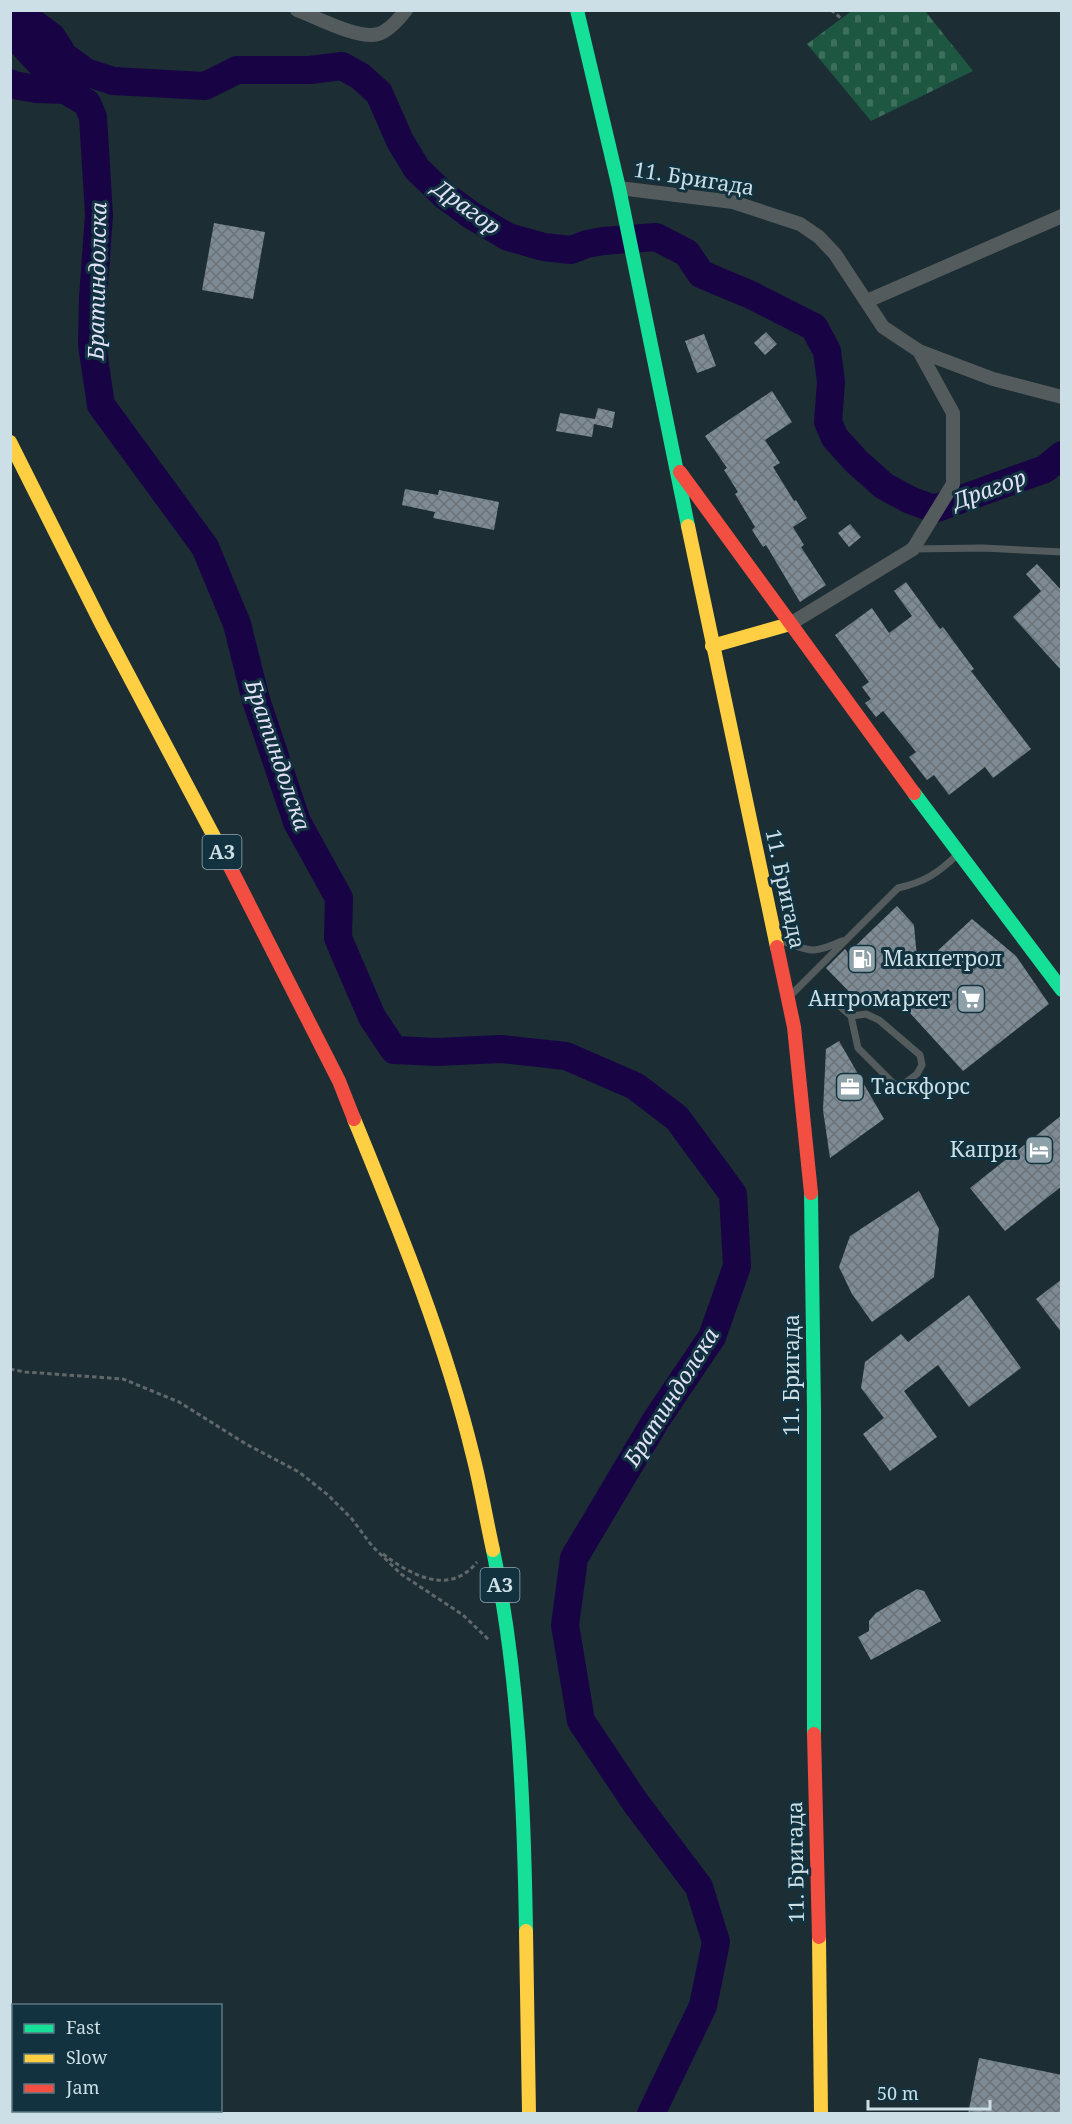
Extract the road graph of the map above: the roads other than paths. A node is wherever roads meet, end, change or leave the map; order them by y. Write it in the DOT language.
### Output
graph roads {
  1 [pos="297,10"];
  2 [pos="406,10"];
  3 [pos="577,10"];
  4 [pos="619,188"];
  5 [pos="1062,216"];
  6 [pos="867,301"];
  7 [pos="919,351"];
  8 [pos="1062,397"];
  9 [pos="10,442"];
  10 [pos="675,464"];
  11 [pos="913,549"];
  12 [pos="1062,552"];
  13 [pos="790,624"];
  14 [pos="712,646"];
  15 [pos="959,853"];
  16 [pos="774,938"];
  17 [pos="847,939"];
  18 [pos="1062,990"];
  19 [pos="829,997"];
  20 [pos="788,998"];
  21 [pos="851,1016"];
  22 [pos="529,2114"];
  23 [pos="821,2114"];
  1 -- 2 [label="street"];
  3 -- 4 [label="main road, 11. Бригада"];
  4 -- 6 [label="street, 11. Бригада"];
  4 -- 10 [label="main road, 11. Бригада"];
  5 -- 6 [label="street"];
  6 -- 7 [label="street, 11. Бригада"];
  7 -- 8 [label="street, 11. Бригада"];
  7 -- 11 [label="street, 11. Бригада"];
  9 -- 22 [label="main road, A3"];
  10 -- 13 [label="main road, 11. Бригада"];
  10 -- 14 [label="main road, 11. Бригада"];
  11 -- 12 [label="lane"];
  11 -- 13 [label="street, 11. Бригада"];
  13 -- 14 [label="main road, 11. Бригада"];
  13 -- 15 [label="main road, 11. Бригада"];
  14 -- 16 [label="main road, 11. Бригада"];
  15 -- 17 [label="lane"];
  15 -- 18 [label="main road, 11. Бригада"];
  16 -- 17 [label="lane"];
  16 -- 20 [label="main road, 11. Бригада"];
  17 -- 20 [label="lane"];
  19 -- 21 [label="lane"];
  20 -- 23 [label="main road, 11. Бригада"];
  21 -- 21 [label="lane"];
}
